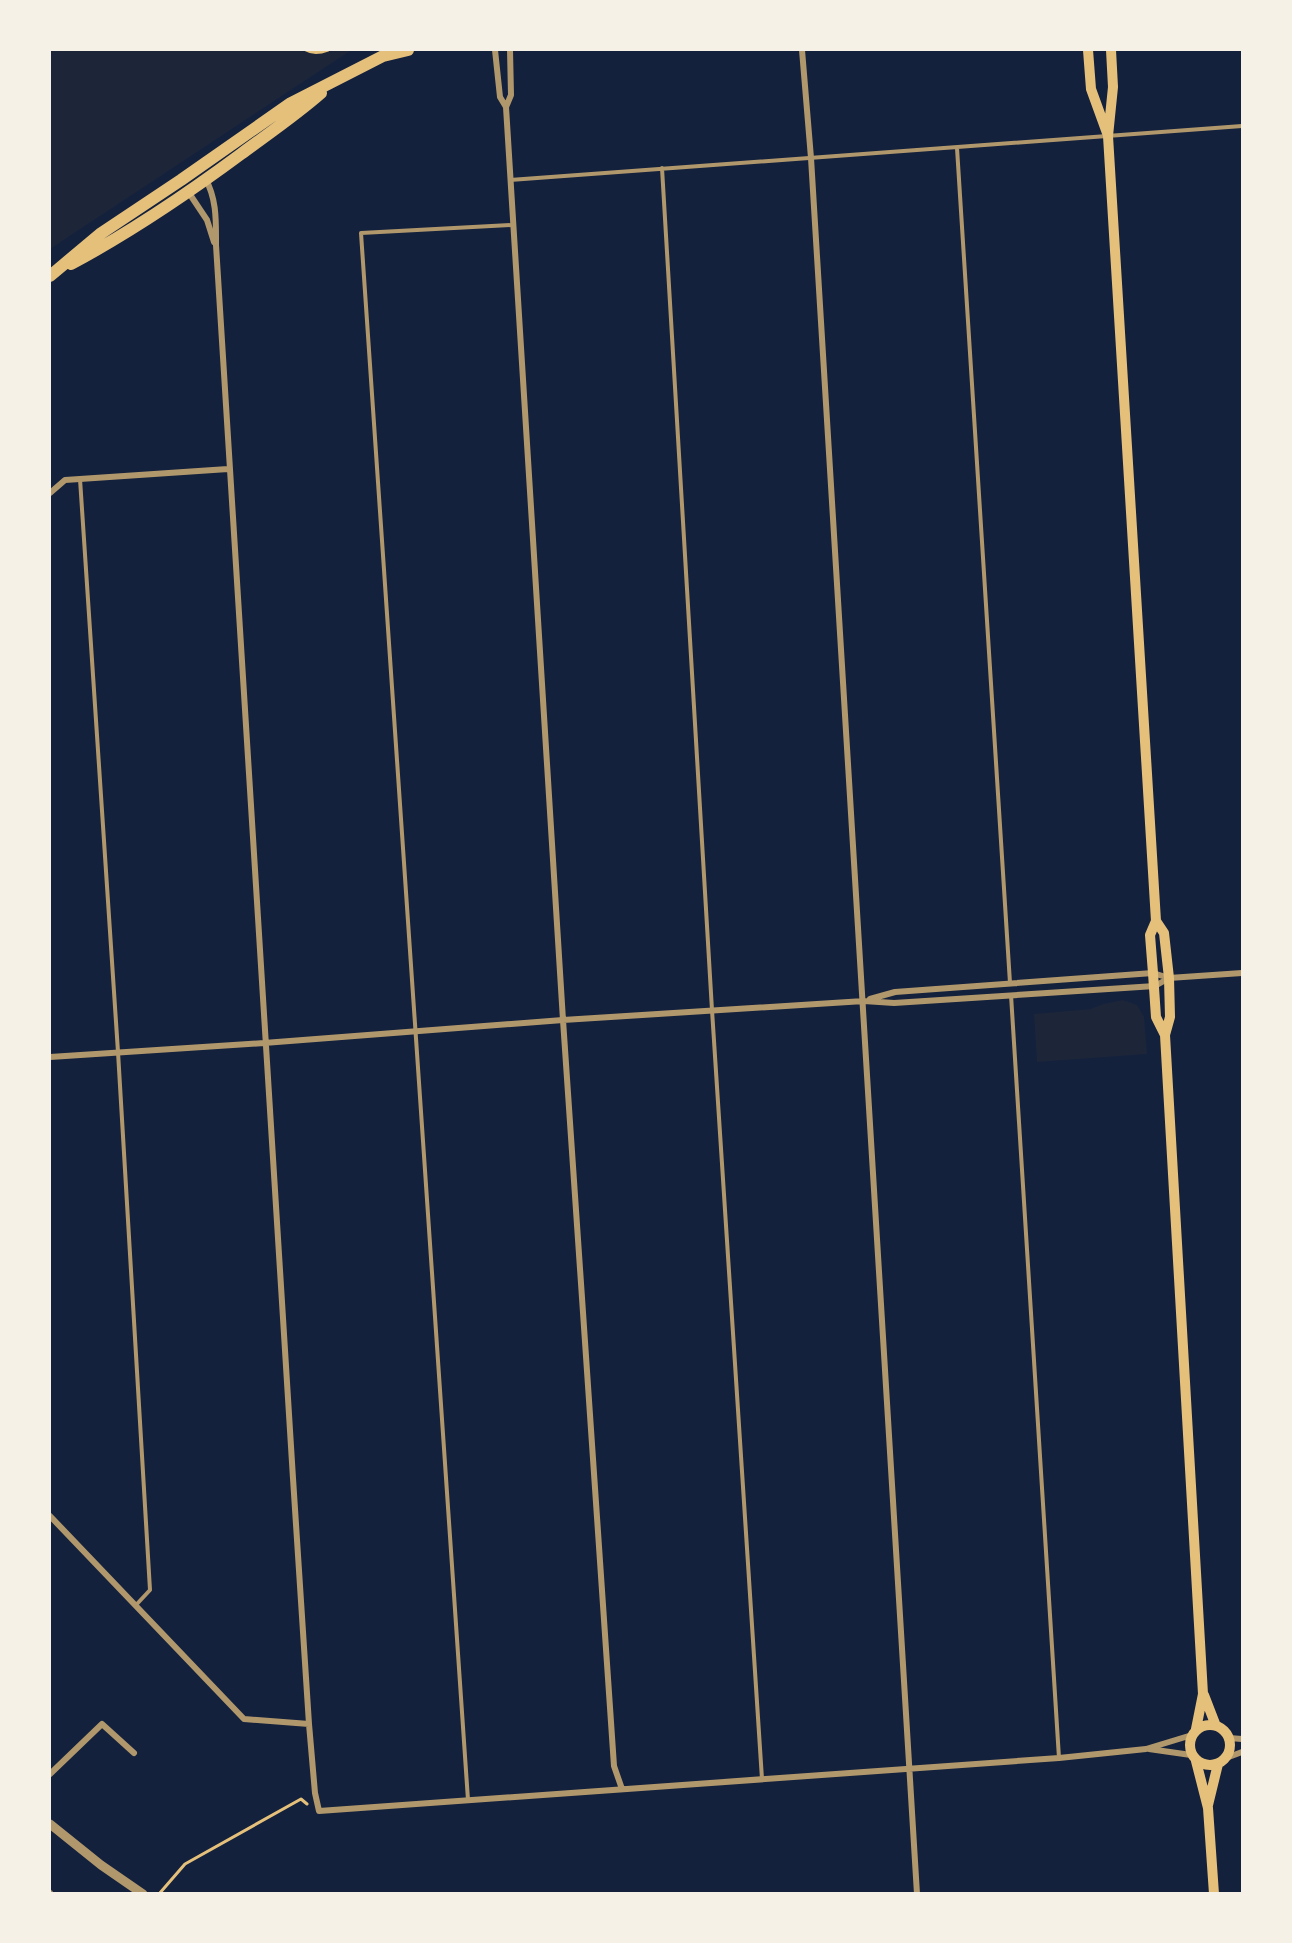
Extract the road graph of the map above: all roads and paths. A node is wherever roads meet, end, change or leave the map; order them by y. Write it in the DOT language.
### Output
graph roads {
  1 [pos="306,50"];
  2 [pos="328,50"];
  3 [pos="408,50"];
  4 [pos="495,50"];
  5 [pos="510,50"];
  6 [pos="802,50"];
  7 [pos="1088,50"];
  8 [pos="1110,50"];
  9 [pos="338,78"];
  10 [pos="506,107"];
  11 [pos="1242,126"];
  12 [pos="1108,136"];
  13 [pos="957,148"];
  14 [pos="811,158"];
  15 [pos="197,168"];
  16 [pos="662,168"];
  17 [pos="181,180"];
  18 [pos="206,180"];
  19 [pos="509,180"];
  20 [pos="189,193"];
  21 [pos="512,225"];
  22 [pos="216,245"];
  23 [pos="50,276"];
  24 [pos="228,469"];
  25 [pos="80,479"];
  26 [pos="50,494"];
  27 [pos="1156,921"];
  28 [pos="1153,973"];
  29 [pos="1242,973"];
  30 [pos="1169,978"];
  31 [pos="1010,984"];
  32 [pos="1155,986"];
  33 [pos="1011,995"];
  34 [pos="864,1000"];
  35 [pos="712,1010"];
  36 [pos="563,1020"];
  37 [pos="415,1032"];
  38 [pos="1165,1035"];
  39 [pos="264,1043"];
  40 [pos="118,1052"];
  41 [pos="50,1057"];
  42 [pos="50,1516"];
  43 [pos="135,1606"];
  44 [pos="1203,1694"];
  45 [pos="309,1724"];
  46 [pos="1216,1726"];
  47 [pos="1194,1732"];
  48 [pos="1229,1738"];
  49 [pos="1242,1739"];
  50 [pos="1146,1749"];
  51 [pos="1242,1752"];
  52 [pos="134,1753"];
  53 [pos="1059,1758"];
  54 [pos="1194,1758"];
  55 [pos="1222,1761"];
  56 [pos="909,1768"];
  57 [pos="50,1774"];
  58 [pos="762,1779"];
  59 [pos="622,1789"];
  60 [pos="468,1801"];
  61 [pos="1208,1808"];
  62 [pos="319,1811"];
  63 [pos="50,1824"];
  64 [pos="143,1893"];
  65 [pos="159,1893"];
  66 [pos="917,1893"];
  67 [pos="1214,1893"];
  1 -- 2 [label="path"];
  3 -- 9 [label="main road"];
  4 -- 10 [label="street"];
  5 -- 10 [label="street"];
  6 -- 14 [label="street"];
  7 -- 12 [label="main road"];
  8 -- 12 [label="main road"];
  9 -- 15 [label="main road"];
  9 -- 18 [label="main road"];
  10 -- 19 [label="street"];
  11 -- 12 [label="lane"];
  12 -- 13 [label="lane"];
  12 -- 27 [label="main road"];
  13 -- 14 [label="lane"];
  13 -- 31 [label="lane"];
  14 -- 16 [label="lane"];
  14 -- 34 [label="street"];
  15 -- 17 [label="main road"];
  15 -- 18 [label="street"];
  16 -- 19 [label="lane"];
  16 -- 35 [label="lane"];
  17 -- 20 [label="street"];
  17 -- 23 [label="main road"];
  18 -- 20 [label="main road"];
  18 -- 22 [label="street"];
  19 -- 21 [label="street"];
  20 -- 22 [label="street"];
  20 -- 23 [label="main road"];
  21 -- 36 [label="street"];
  21 -- 37 [label="lane"];
  22 -- 24 [label="street"];
  24 -- 25 [label="street"];
  24 -- 39 [label="street"];
  25 -- 26 [label="street"];
  25 -- 40 [label="lane"];
  27 -- 28 [label="main road"];
  27 -- 30 [label="main road"];
  28 -- 30 [label="street"];
  28 -- 31 [label="street"];
  28 -- 32 [label="main road"];
  29 -- 30 [label="street"];
  30 -- 32 [label="street"];
  30 -- 38 [label="main road"];
  31 -- 34 [label="street"];
  32 -- 33 [label="street"];
  32 -- 38 [label="main road"];
  33 -- 34 [label="street"];
  33 -- 53 [label="lane"];
  34 -- 35 [label="street"];
  34 -- 56 [label="street"];
  35 -- 36 [label="street"];
  35 -- 58 [label="lane"];
  36 -- 37 [label="street"];
  36 -- 59 [label="street"];
  37 -- 39 [label="street"];
  37 -- 60 [label="lane"];
  38 -- 44 [label="main road"];
  39 -- 40 [label="street"];
  39 -- 45 [label="street"];
  40 -- 41 [label="street"];
  40 -- 43 [label="lane"];
  42 -- 43 [label="street"];
  43 -- 45 [label="street"];
  44 -- 46 [label="main road"];
  44 -- 47 [label="main road"];
  45 -- 62 [label="street"];
  46 -- 47 [label="main road"];
  46 -- 48 [label="main road"];
  47 -- 50 [label="street"];
  47 -- 54 [label="main road"];
  48 -- 49 [label="street"];
  48 -- 55 [label="main road"];
  50 -- 53 [label="street"];
  50 -- 54 [label="street"];
  51 -- 55 [label="street"];
  52 -- 57 [label="street"];
  53 -- 56 [label="street"];
  54 -- 55 [label="main road"];
  54 -- 61 [label="main road"];
  55 -- 61 [label="main road"];
  56 -- 58 [label="street"];
  56 -- 66 [label="street"];
  58 -- 59 [label="street"];
  59 -- 60 [label="street"];
  60 -- 62 [label="street"];
  61 -- 67 [label="main road"];
  62 -- 65 [label="path"];
  63 -- 64 [label="street"];
}
